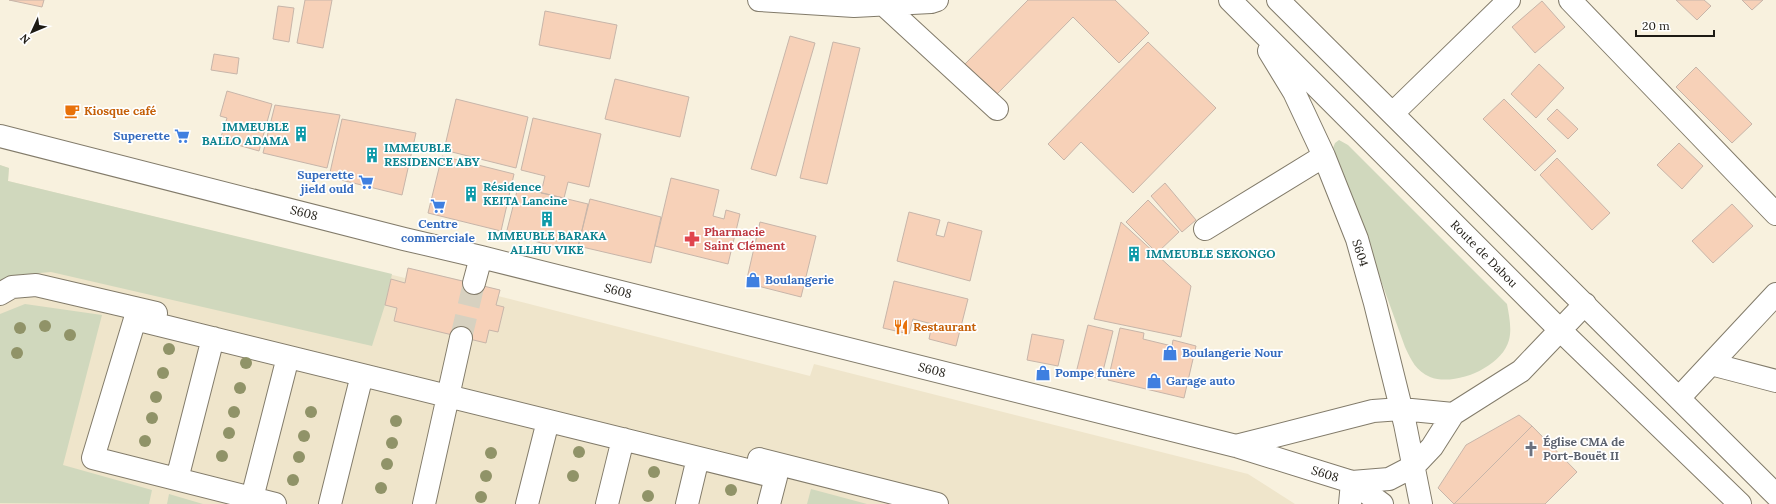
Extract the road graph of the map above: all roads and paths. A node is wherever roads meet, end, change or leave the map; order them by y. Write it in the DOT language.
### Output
graph roads {
  1 [pos="759,0"];
  2 [pos="937,0"];
  3 [pos="1230,0"];
  4 [pos="1278,0"];
  5 [pos="1509,0"];
  6 [pos="1570,0"];
  7 [pos="884,5"];
  8 [pos="1250,20"];
  9 [pos="997,109"];
  10 [pos="1393,113"];
  11 [pos="0,136"];
  12 [pos="1324,156"];
  13 [pos="1776,214"];
  14 [pos="1204,229"];
  15 [pos="481,256"];
  16 [pos="474,283"];
  17 [pos="0,294"];
  18 [pos="1776,294"];
  19 [pos="1585,304"];
  20 [pos="1561,331"];
  21 [pos="213,338"];
  22 [pos="462,338"];
  23 [pos="288,356"];
  24 [pos="1711,364"];
  25 [pos="362,375"];
  26 [pos="1776,381"];
  27 [pos="450,389"];
  28 [pos="1679,398"];
  29 [pos="1401,409"];
  30 [pos="1452,414"];
  31 [pos="548,421"];
  32 [pos="623,439"];
  33 [pos="1236,446"];
  34 [pos="698,458"];
  35 [pos="1414,466"];
  36 [pos="177,479"];
  37 [pos="1352,482"];
  38 [pos="1776,495"];
  39 [pos="252,498"];
  40 [pos="275,504"];
  41 [pos="330,504"];
  42 [pos="424,504"];
  43 [pos="527,504"];
  44 [pos="607,504"];
  45 [pos="687,504"];
  46 [pos="769,504"];
  47 [pos="937,504"];
  48 [pos="1350,504"];
  49 [pos="1382,504"];
  50 [pos="1421,504"];
  51 [pos="1740,504"];
  1 -- 7 [label="street"];
  2 -- 7 [label="street"];
  3 -- 8 [label="street, Route de Dabou"];
  4 -- 10 [label="street"];
  5 -- 10 [label="street"];
  6 -- 13 [label="street"];
  7 -- 9 [label="street"];
  8 -- 12 [label="street, S604"];
  8 -- 20 [label="street, Route de Dabou"];
  10 -- 19 [label="street"];
  11 -- 15 [label="street, S608"];
  12 -- 14 [label="street"];
  12 -- 29 [label="street, S604"];
  15 -- 16 [label="street"];
  15 -- 33 [label="street, S608"];
  17 -- 27 [label="street"];
  18 -- 24 [label="street"];
  19 -- 20 [label="street"];
  19 -- 28 [label="street"];
  20 -- 30 [label="street"];
  20 -- 51 [label="street, Route de Dabou"];
  21 -- 23 [label="street"];
  21 -- 36 [label="street"];
  21 -- 36 [label="street"];
  22 -- 27 [label="street"];
  23 -- 25 [label="street"];
  23 -- 39 [label="street"];
  24 -- 26 [label="street"];
  24 -- 28 [label="street"];
  25 -- 27 [label="street"];
  25 -- 41 [label="street"];
  27 -- 31 [label="street"];
  27 -- 42 [label="street"];
  27 -- 47 [label="street"];
  28 -- 38 [label="street"];
  29 -- 30 [label="street, S608"];
  29 -- 33 [label="street, S608"];
  29 -- 35 [label="street, S604"];
  30 -- 35 [label="street, S608"];
  31 -- 32 [label="street"];
  31 -- 43 [label="street"];
  32 -- 34 [label="street"];
  32 -- 44 [label="street"];
  33 -- 37 [label="street, S608"];
  34 -- 45 [label="street"];
  34 -- 46 [label="street"];
  35 -- 37 [label="street, S608"];
  35 -- 50 [label="street, S604"];
  36 -- 39 [label="street"];
  37 -- 48 [label="street"];
  37 -- 49 [label="street"];
  39 -- 40 [label="street"];
}
